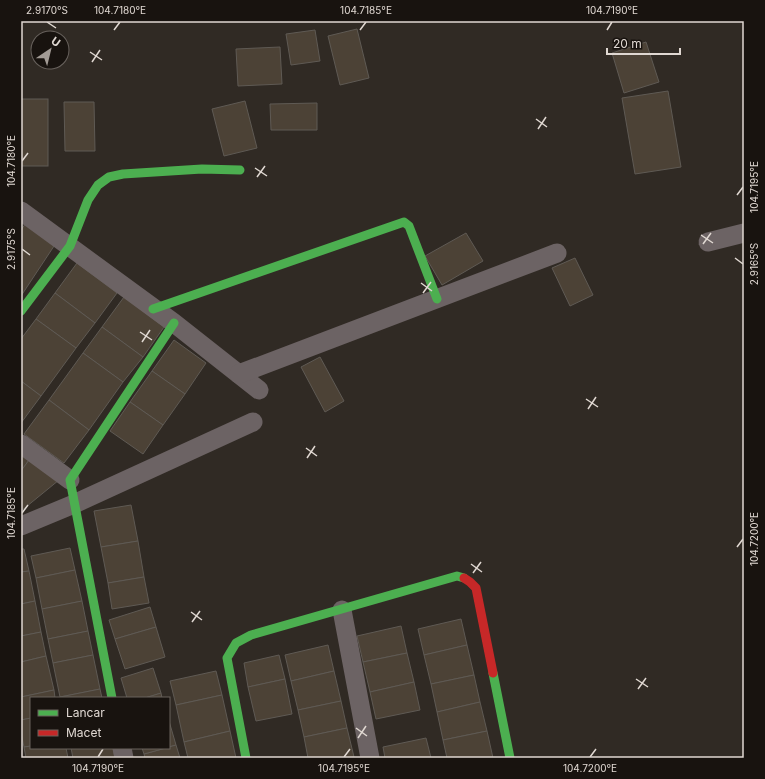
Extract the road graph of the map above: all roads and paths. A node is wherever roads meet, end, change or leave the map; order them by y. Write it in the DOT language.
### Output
graph roads {
  1 [pos="240,170"];
  2 [pos="21,211"];
  3 [pos="744,234"];
  4 [pos="708,242"];
  5 [pos="70,246"];
  6 [pos="557,253"];
  7 [pos="437,299"];
  8 [pos="153,309"];
  9 [pos="21,311"];
  10 [pos="174,323"];
  11 [pos="239,374"];
  12 [pos="259,390"];
  13 [pos="252,422"];
  14 [pos="21,444"];
  15 [pos="70,480"];
  16 [pos="74,504"];
  17 [pos="21,526"];
  18 [pos="342,610"];
  19 [pos="112,697"];
  20 [pos="246,758"];
  21 [pos="370,758"];
  22 [pos="510,758"];
  1 -- 5 [label="street"];
  2 -- 5 [label="street"];
  3 -- 4 [label="street"];
  5 -- 8 [label="street"];
  5 -- 9 [label="street"];
  6 -- 7 [label="street"];
  7 -- 8 [label="street"];
  7 -- 11 [label="street"];
  8 -- 10 [label="street"];
  10 -- 11 [label="street"];
  10 -- 15 [label="street"];
  11 -- 12 [label="street"];
  13 -- 16 [label="street"];
  14 -- 15 [label="street"];
  15 -- 16 [label="street"];
  16 -- 17 [label="street"];
  16 -- 19 [label="street"];
  18 -- 20 [label="street"];
  18 -- 21 [label="street"];
  18 -- 22 [label="street"];
}
